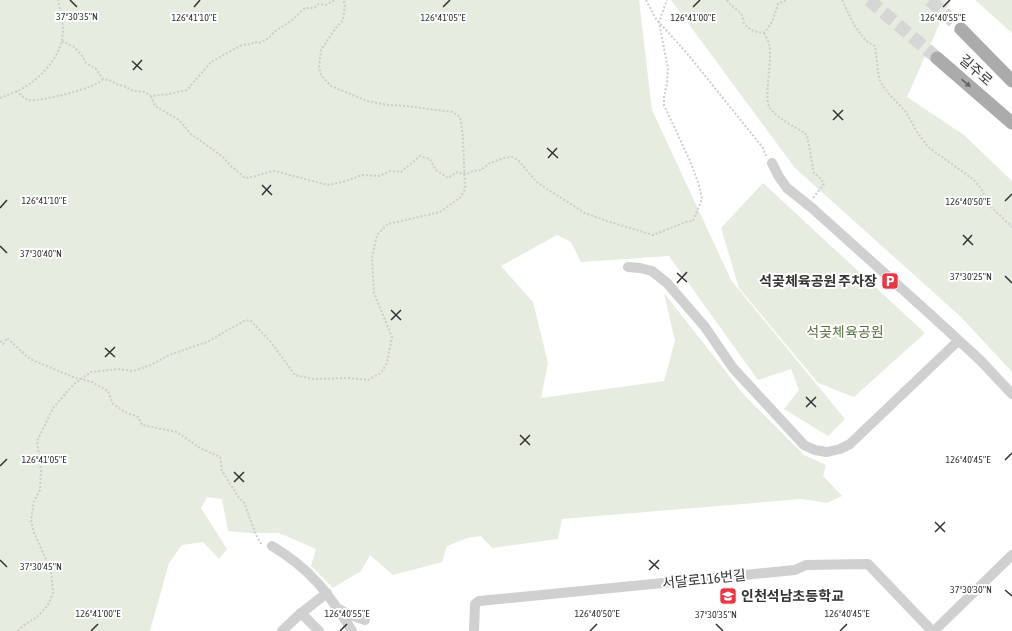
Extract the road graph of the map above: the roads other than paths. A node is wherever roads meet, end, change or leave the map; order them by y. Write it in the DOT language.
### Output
graph roads {
  1 [pos="961,29"];
  2 [pos="937,58"];
  3 [pos="1012,81"];
  4 [pos="1012,122"];
  5 [pos="772,163"];
  6 [pos="628,268"];
  7 [pos="958,340"];
  8 [pos="1012,394"];
  9 [pos="272,546"];
  10 [pos="1012,554"];
  11 [pos="1012,559"];
  12 [pos="994,573"];
  13 [pos="327,593"];
  14 [pos="338,608"];
  15 [pos="301,613"];
  16 [pos="365,620"];
  17 [pos="282,631"];
  18 [pos="319,631"];
  19 [pos="352,631"];
  20 [pos="474,631"];
  21 [pos="933,631"];
  1 -- 3 [label="main road, 길주로"];
  2 -- 4 [label="main road, 길주로, one-way"];
  5 -- 7 [label="street"];
  6 -- 7 [label="street"];
  7 -- 8 [label="street"];
  9 -- 13 [label="street"];
  10 -- 12 [label="street"];
  11 -- 12 [label="street"];
  12 -- 21 [label="street"];
  13 -- 14 [label="street"];
  13 -- 15 [label="street"];
  14 -- 16 [label="street"];
  14 -- 19 [label="street"];
  15 -- 17 [label="street"];
  15 -- 18 [label="street"];
  20 -- 21 [label="street, 서달로116번길"];
}
